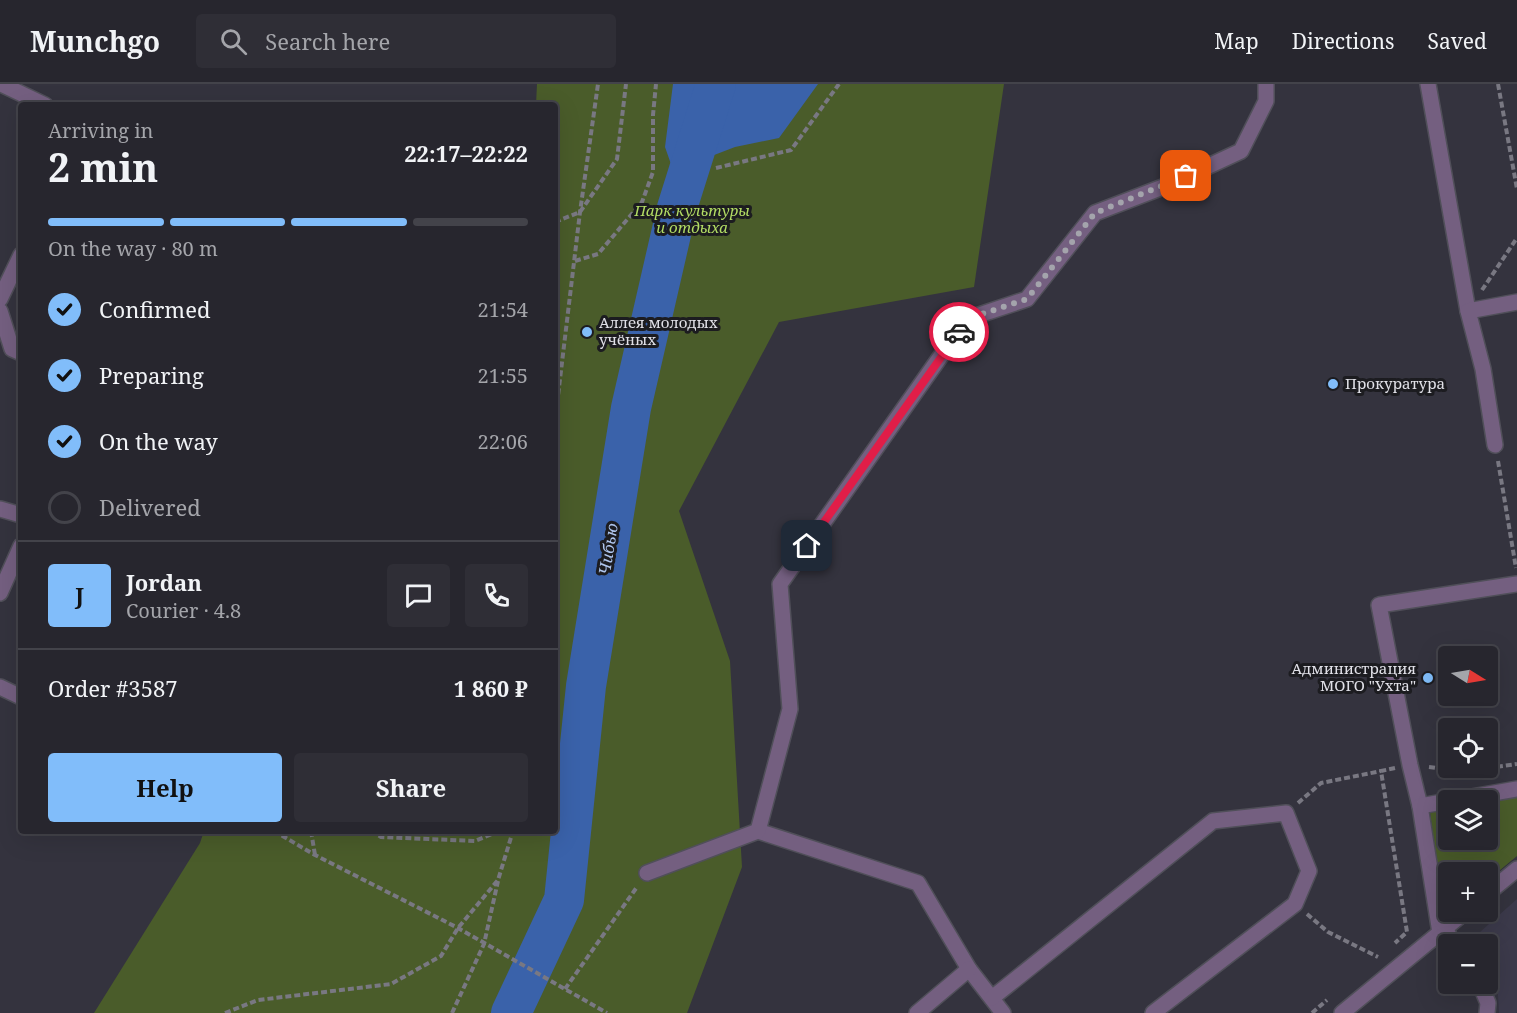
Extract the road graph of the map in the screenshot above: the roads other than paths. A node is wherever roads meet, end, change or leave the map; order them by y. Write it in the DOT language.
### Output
graph roads {
  1 [pos="1,84"];
  2 [pos="1266,84"];
  3 [pos="1428,84"];
  4 [pos="39,102"];
  5 [pos="18,261"];
  6 [pos="0,299"];
  7 [pos="1517,302"];
  8 [pos="0,311"];
  9 [pos="1468,311"];
  10 [pos="18,352"];
  11 [pos="1495,445"];
  12 [pos="0,509"];
  13 [pos="18,514"];
  14 [pos="18,553"];
  15 [pos="1517,584"];
  16 [pos="0,593"];
  17 [pos="0,687"];
  18 [pos="18,696"];
  19 [pos="1517,789"];
  20 [pos="1420,806"];
  21 [pos="758,831"];
  22 [pos="1517,869"];
  23 [pos="647,873"];
  24 [pos="1498,885"];
  25 [pos="1453,922"];
  26 [pos="1443,930"];
  27 [pos="1446,934"];
  28 [pos="969,969"];
  29 [pos="1484,994"];
  30 [pos="992,998"];
  31 [pos="916,1013"];
  32 [pos="1003,1013"];
  33 [pos="1153,1013"];
  34 [pos="1342,1013"];
  35 [pos="1487,1013"];
  1 -- 4 [label="street"];
  2 -- 21 [label="street"];
  3 -- 9 [label="street"];
  5 -- 6 [label="street"];
  7 -- 9 [label="street"];
  8 -- 10 [label="street"];
  9 -- 11 [label="street"];
  12 -- 13 [label="street"];
  14 -- 16 [label="street"];
  15 -- 20 [label="street"];
  17 -- 18 [label="street"];
  19 -- 20 [label="street"];
  20 -- 26 [label="street"];
  21 -- 23 [label="street"];
  21 -- 28 [label="street"];
  22 -- 24 [label="street"];
  25 -- 26 [label="street"];
  26 -- 27 [label="street"];
  26 -- 34 [label="street"];
  28 -- 30 [label="street"];
  28 -- 31 [label="street"];
  29 -- 35 [label="street"];
  30 -- 32 [label="street"];
  30 -- 33 [label="street"];
}
